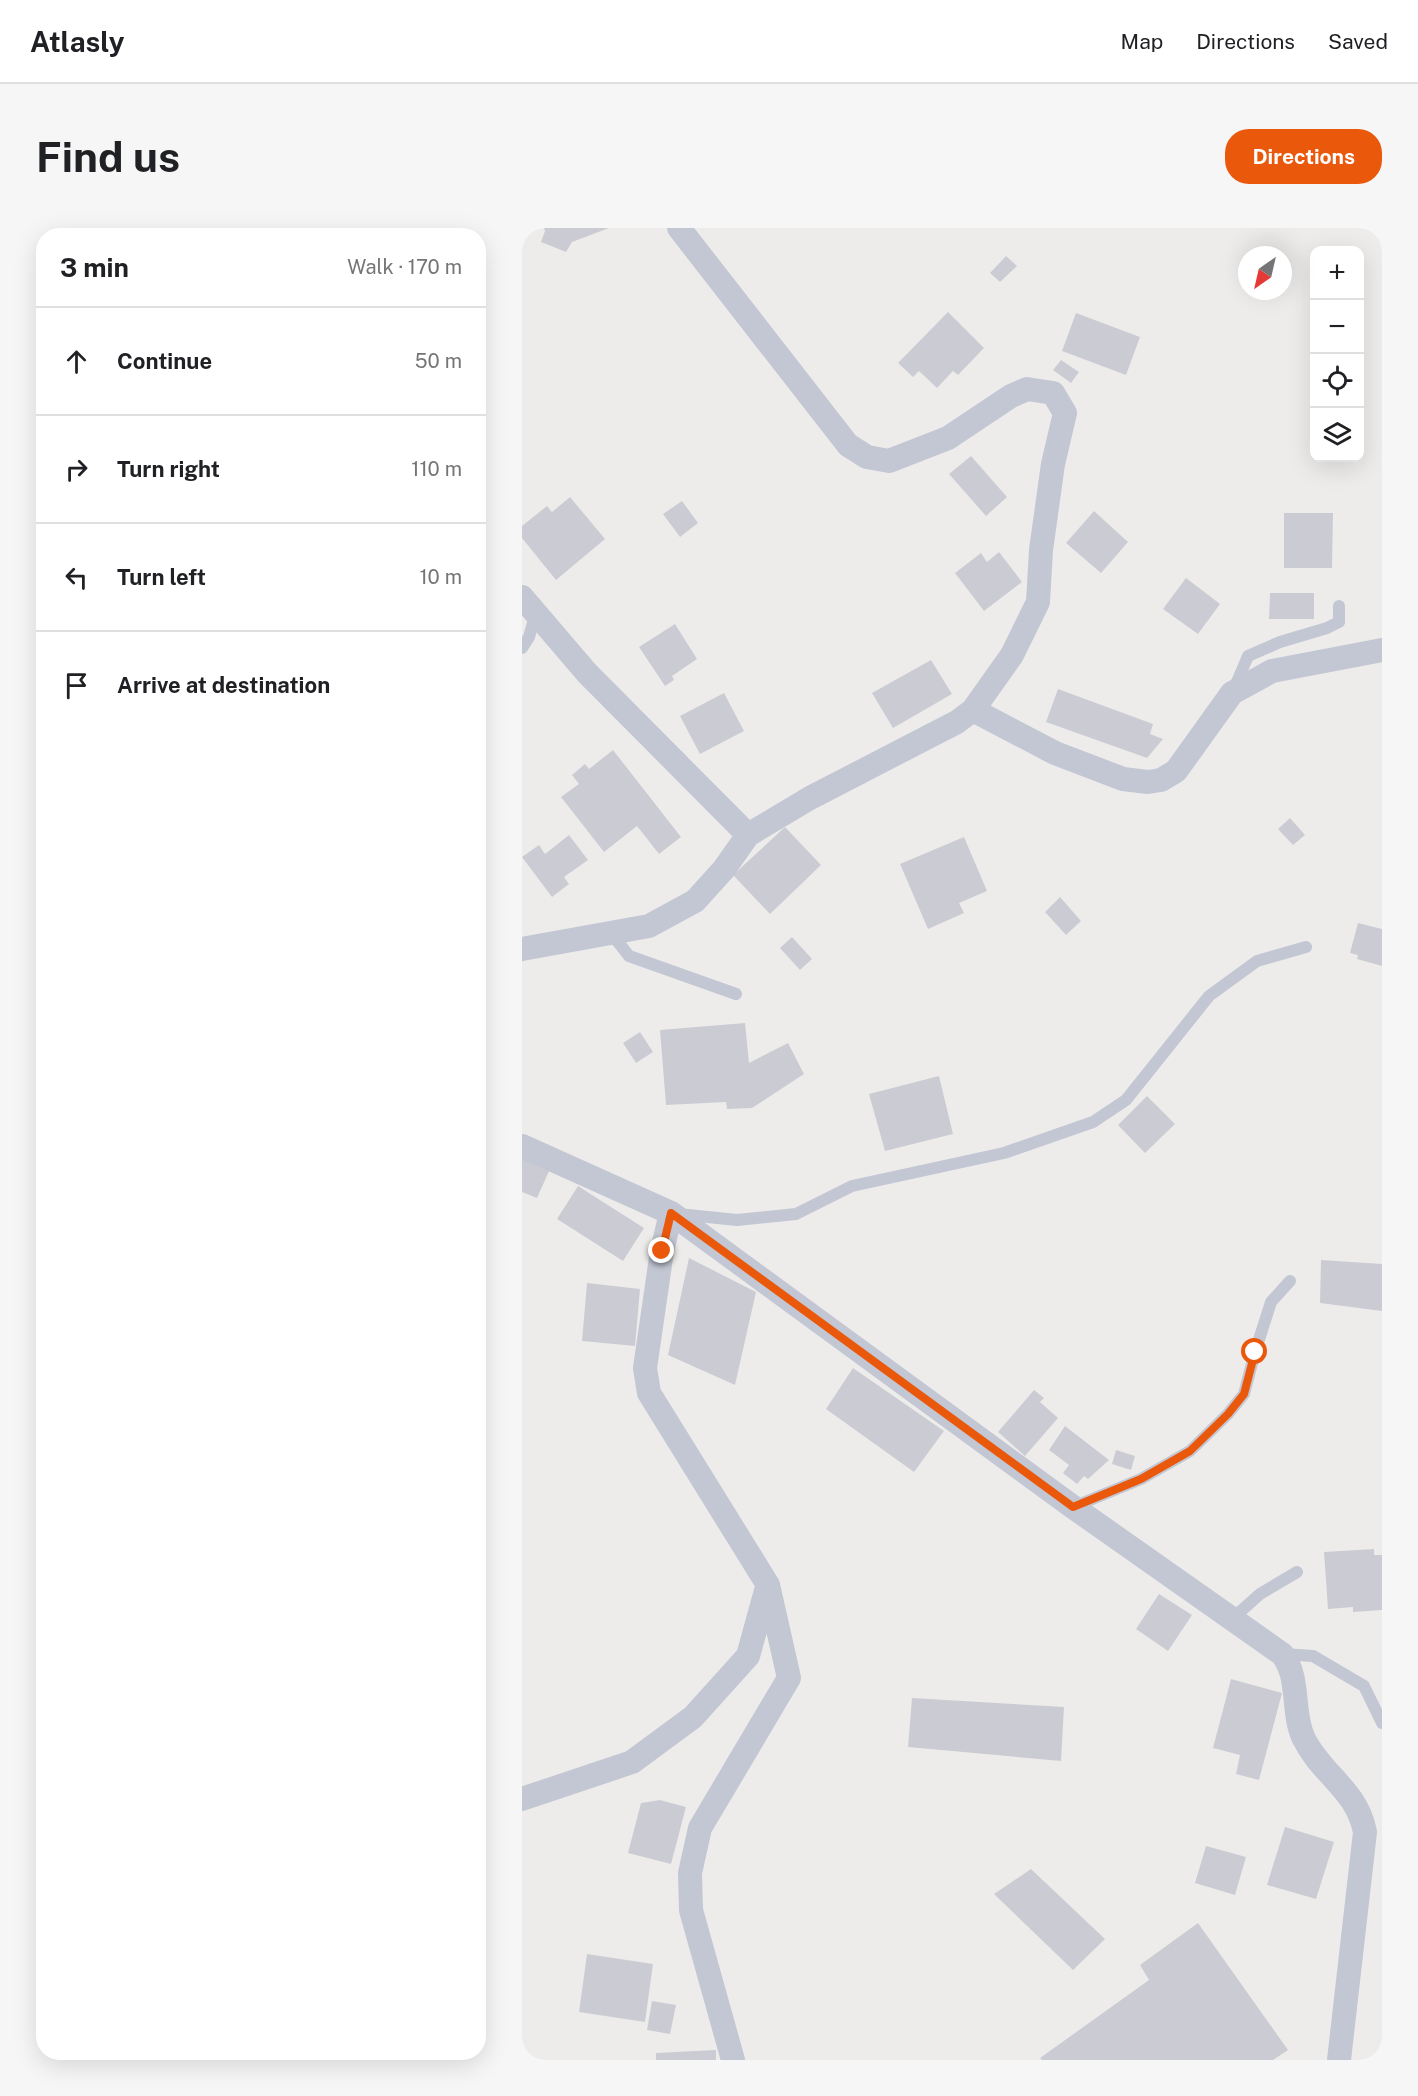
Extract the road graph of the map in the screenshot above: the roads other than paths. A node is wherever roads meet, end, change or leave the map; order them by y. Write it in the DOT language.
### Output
graph roads {
  1 [pos="679,228"];
  2 [pos="529,605"];
  3 [pos="1339,606"];
  4 [pos="522,648"];
  5 [pos="1382,650"];
  6 [pos="1232,693"];
  7 [pos="974,710"];
  8 [pos="748,835"];
  9 [pos="611,933"];
  10 [pos="1306,947"];
  11 [pos="522,949"];
  12 [pos="736,994"];
  13 [pos="522,1146"];
  14 [pos="671,1213"];
  15 [pos="1290,1281"];
  16 [pos="1073,1507"];
  17 [pos="1297,1572"];
  18 [pos="768,1585"];
  19 [pos="1232,1619"];
  20 [pos="1282,1654"];
  21 [pos="1382,1723"];
  22 [pos="522,1799"];
  23 [pos="733,2060"];
  24 [pos="1339,2060"];
  1 -- 7 [label="street"];
  2 -- 4 [label="lane"];
  2 -- 8 [label="street"];
  3 -- 6 [label="lane"];
  5 -- 6 [label="street"];
  6 -- 7 [label="street"];
  7 -- 8 [label="street"];
  8 -- 9 [label="street"];
  9 -- 11 [label="street"];
  9 -- 12 [label="lane"];
  10 -- 14 [label="lane"];
  13 -- 14 [label="street"];
  14 -- 16 [label="street"];
  14 -- 18 [label="street"];
  15 -- 16 [label="lane"];
  16 -- 19 [label="street"];
  17 -- 19 [label="lane"];
  18 -- 22 [label="street"];
  18 -- 23 [label="street"];
  19 -- 20 [label="street"];
  20 -- 21 [label="lane"];
  20 -- 24 [label="street"];
}
